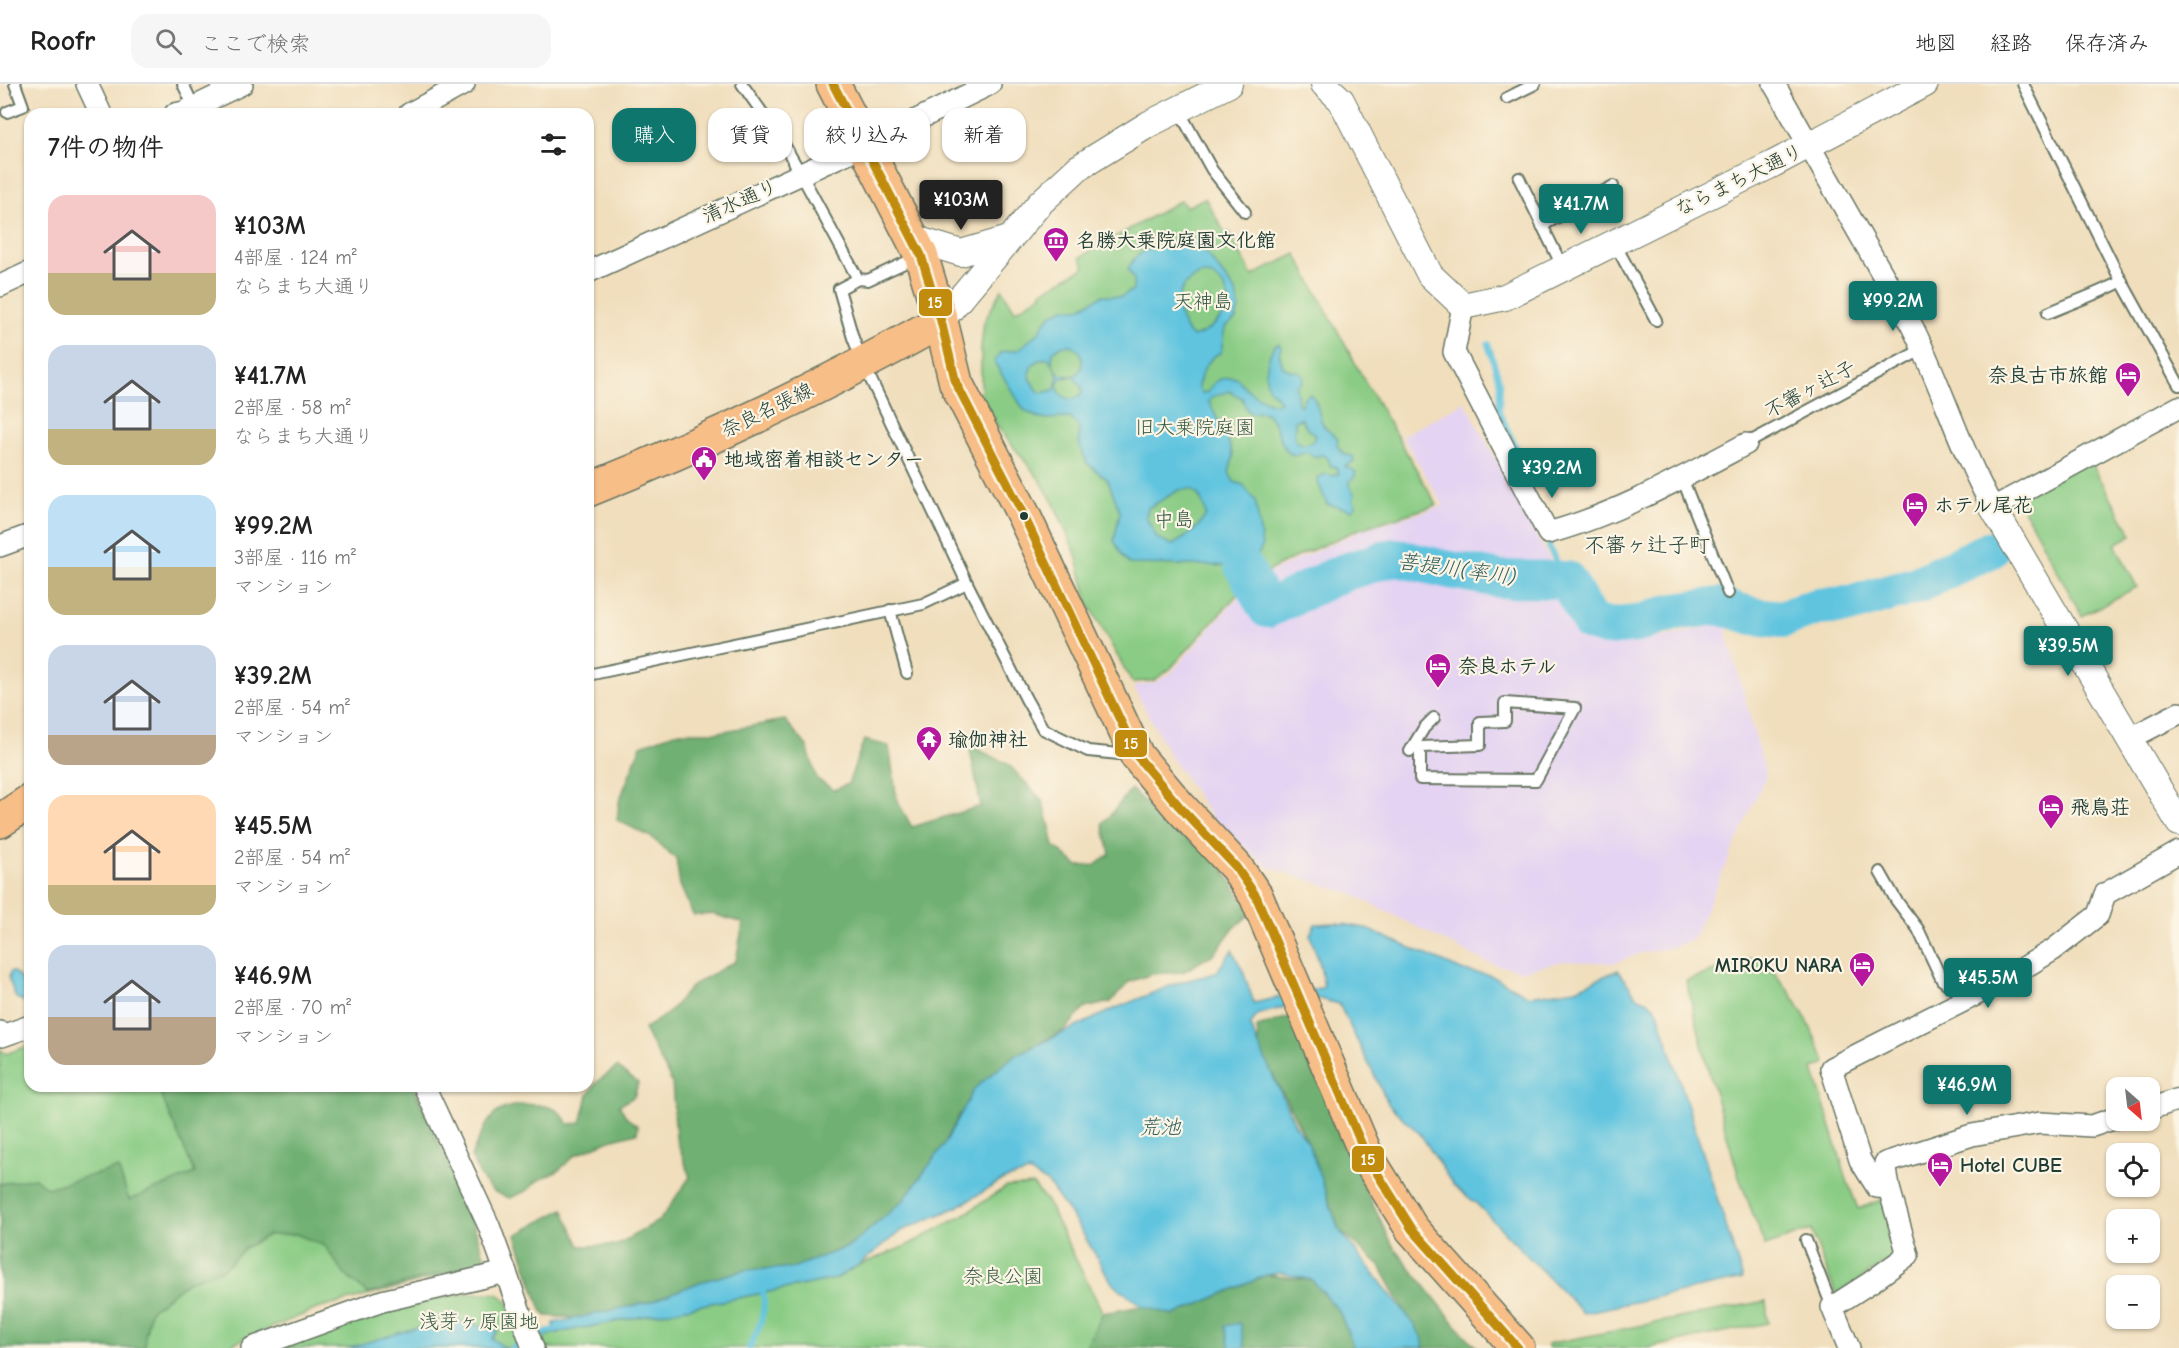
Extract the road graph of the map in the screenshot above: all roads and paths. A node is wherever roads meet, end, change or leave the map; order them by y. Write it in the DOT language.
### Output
graph roads {
  1 [pos="15,84"];
  2 [pos="87,84"];
  3 [pos="183,84"];
  4 [pos="242,84"];
  5 [pos="464,84"];
  6 [pos="742,84"];
  7 [pos="833,84"];
  8 [pos="990,84"];
  9 [pos="1229,84"];
  10 [pos="1324,84"];
  11 [pos="1535,84"];
  12 [pos="1774,84"];
  13 [pos="1925,84"];
  14 [pos="2023,84"];
  15 [pos="1507,98"];
  16 [pos="98,108"];
  17 [pos="184,108"];
  18 [pos="190,108"];
  19 [pos="420,108"];
  20 [pos="845,108"];
  21 [pos="1178,108"];
  22 [pos="7,112"];
  23 [pos="930,113"];
  24 [pos="1808,146"];
  25 [pos="827,162"];
  26 [pos="872,162"];
  27 [pos="801,174"];
  28 [pos="1519,178"];
  29 [pos="1613,186"];
  30 [pos="1245,212"];
  31 [pos="1542,226"];
  32 [pos="1009,239"];
  33 [pos="1614,242"];
  34 [pos="916,246"];
  35 [pos="1563,268"];
  36 [pos="594,269"];
  37 [pos="24,275"];
  38 [pos="858,279"];
  39 [pos="2122,281"];
  40 [pos="0,286"];
  41 [pos="1463,306"];
  42 [pos="2048,313"];
  43 [pos="1656,320"];
  44 [pos="941,321"];
  45 [pos="1923,349"];
  46 [pos="863,363"];
  47 [pos="2179,385"];
  48 [pos="2179,407"];
  49 [pos="1746,444"];
  50 [pos="1682,478"];
  51 [pos="594,488"];
  52 [pos="1993,508"];
  53 [pos="24,537"];
  54 [pos="0,546"];
  55 [pos="967,584"];
  56 [pos="1728,593"];
  57 [pos="890,610"];
  58 [pos="907,673"];
  59 [pos="594,674"];
  60 [pos="2179,713"];
  61 [pos="1434,718"];
  62 [pos="2129,739"];
  63 [pos="1480,745"];
  64 [pos="1410,751"];
  65 [pos="1137,756"];
  66 [pos="24,805"];
  67 [pos="0,821"];
  68 [pos="2179,823"];
  69 [pos="2179,852"];
  70 [pos="1880,872"];
  71 [pos="1966,998"];
  72 [pos="24,1028"];
  73 [pos="0,1032"];
  74 [pos="427,1092"];
  75 [pos="2179,1099"];
  76 [pos="2160,1106"];
  77 [pos="2106,1122"];
  78 [pos="1889,1188"];
  79 [pos="1806,1240"];
  80 [pos="506,1272"];
  81 [pos="1832,1307"];
  82 [pos="252,1348"];
  83 [pos="533,1348"];
  84 [pos="1518,1348"];
  85 [pos="1849,1348"];
  1 -- 22 [label="lane"];
  2 -- 16 [label="street"];
  3 -- 17 [label="lane"];
  4 -- 18 [label="street"];
  5 -- 19 [label="street"];
  6 -- 27 [label="lane"];
  7 -- 20 [label="main road"];
  8 -- 23 [label="street, 清水通り"];
  9 -- 21 [label="street"];
  10 -- 41 [label="street"];
  11 -- 15 [label="lane"];
  12 -- 24 [label="street"];
  13 -- 24 [label="street, ならまち大通り"];
  14 -- 39 [label="lane"];
  21 -- 30 [label="lane"];
  21 -- 32 [label="street"];
  24 -- 33 [label="street, ならまち大通り"];
  24 -- 45 [label="street"];
  25 -- 27 [label="street, 清水通り"];
  26 -- 34 [label="main road"];
  27 -- 36 [label="street, 清水通り"];
  27 -- 38 [label="lane"];
  28 -- 31 [label="lane"];
  29 -- 31 [label="lane"];
  31 -- 35 [label="lane"];
  32 -- 34 [label="street"];
  32 -- 44 [label="street"];
  33 -- 35 [label="street, ならまち大通り"];
  33 -- 43 [label="lane"];
  34 -- 38 [label="lane"];
  34 -- 44 [label="main road"];
  35 -- 41 [label="street, ならまち大通り"];
  37 -- 40 [label="street"];
  38 -- 46 [label="lane"];
  39 -- 42 [label="lane"];
  39 -- 47 [label="lane"];
  41 -- 50 [label="street"];
  44 -- 46 [label="main road, 奈良名張線"];
  44 -- 65 [label="main road"];
  45 -- 49 [label="lane, 不審ヶ辻子"];
  45 -- 52 [label="street"];
  46 -- 51 [label="main road, 奈良名張線"];
  46 -- 55 [label="lane"];
  48 -- 52 [label="street"];
  49 -- 50 [label="street"];
  50 -- 56 [label="lane"];
  52 -- 62 [label="street"];
  53 -- 54 [label="street"];
  55 -- 57 [label="lane"];
  55 -- 65 [label="lane"];
  57 -- 58 [label="lane"];
  57 -- 59 [label="lane"];
  60 -- 62 [label="street"];
  61 -- 64 [label="lane"];
  62 -- 68 [label="street"];
  63 -- 63 [label="lane"];
  65 -- 84 [label="main road"];
  66 -- 67 [label="main road"];
  69 -- 71 [label="street"];
  70 -- 71 [label="lane"];
  71 -- 78 [label="street"];
  72 -- 73 [label="street"];
  74 -- 80 [label="street"];
  75 -- 76 [label="street"];
  77 -- 78 [label="street"];
  78 -- 81 [label="street"];
  79 -- 81 [label="lane"];
  80 -- 82 [label="street"];
  80 -- 83 [label="street"];
  81 -- 85 [label="street"];
}
